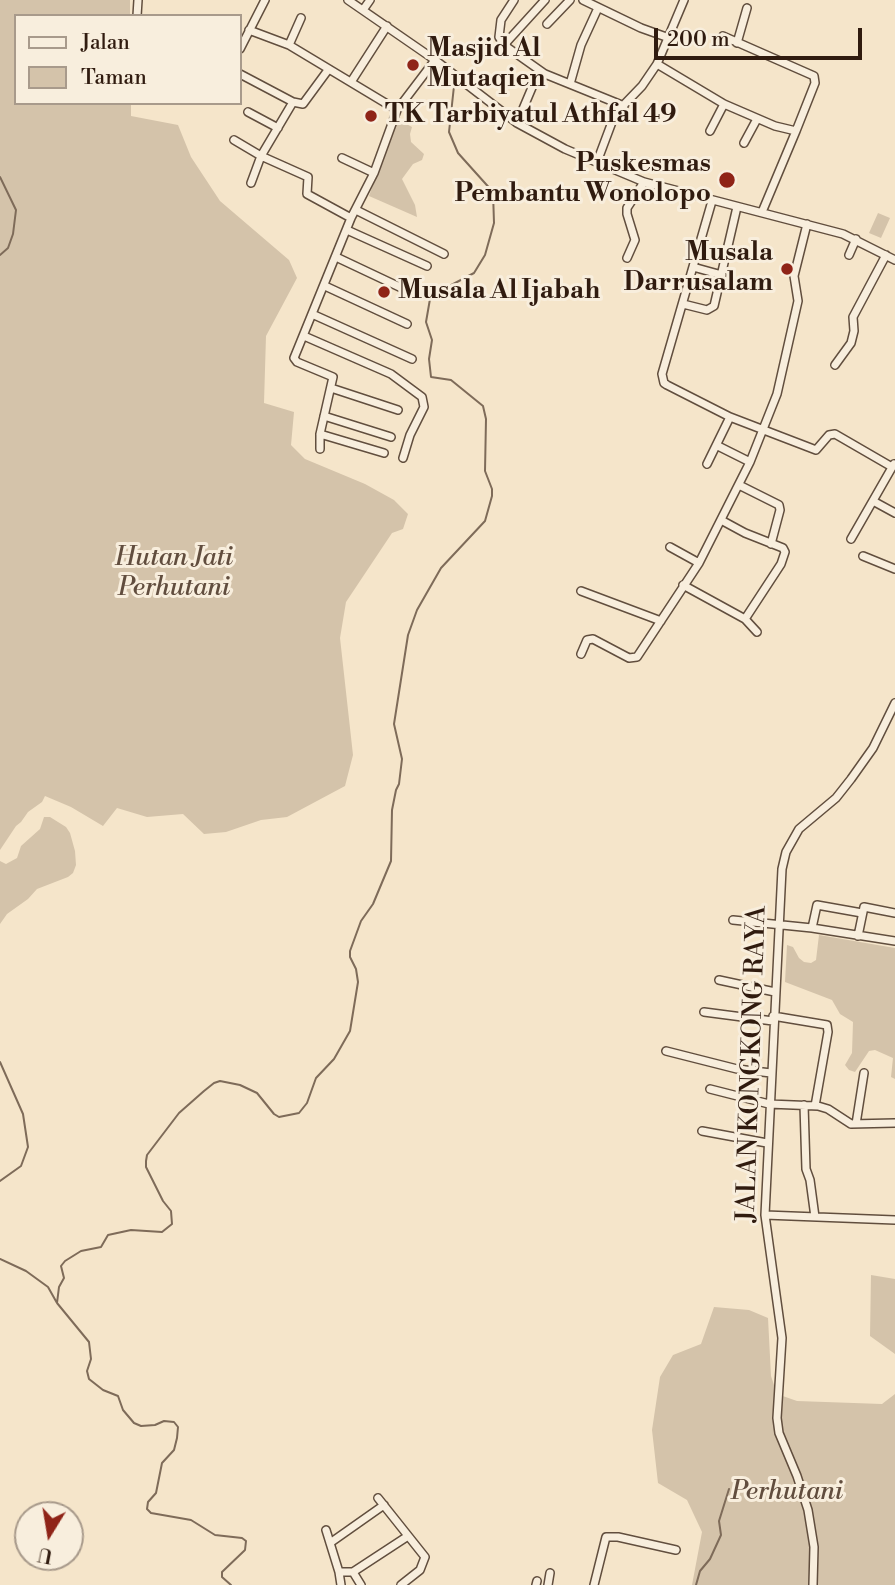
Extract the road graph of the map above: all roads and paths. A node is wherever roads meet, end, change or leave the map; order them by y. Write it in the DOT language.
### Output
graph roads {
  1 [pos="265,0"];
  2 [pos="348,0"];
  3 [pos="370,0"];
  4 [pos="513,0"];
  5 [pos="545,0"];
  6 [pos="570,0"];
  7 [pos="583,0"];
  8 [pos="684,0"];
  9 [pos="598,8"];
  10 [pos="747,8"];
  11 [pos="363,10"];
  12 [pos="301,18"];
  13 [pos="547,24"];
  14 [pos="387,26"];
  15 [pos="250,30"];
  16 [pos="723,36"];
  17 [pos="669,38"];
  18 [pos="737,43"];
  19 [pos="242,45"];
  20 [pos="289,45"];
  21 [pos="504,45"];
  22 [pos="435,60"];
  23 [pos="657,64"];
  24 [pos="328,70"];
  25 [pos="539,71"];
  26 [pos="242,75"];
  27 [pos="351,82"];
  28 [pos="570,84"];
  29 [pos="293,102"];
  30 [pos="724,104"];
  31 [pos="624,106"];
  32 [pos="397,110"];
  33 [pos="248,112"];
  34 [pos="757,119"];
  35 [pos="517,123"];
  36 [pos="278,128"];
  37 [pos="710,131"];
  38 [pos="796,131"];
  39 [pos="234,140"];
  40 [pos="744,143"];
  41 [pos="261,156"];
  42 [pos="342,158"];
  43 [pos="597,162"];
  44 [pos="374,173"];
  45 [pos="644,182"];
  46 [pos="251,183"];
  47 [pos="712,201"];
  48 [pos="737,207"];
  49 [pos="356,210"];
  50 [pos="762,212"];
  51 [pos="351,218"];
  52 [pos="807,224"];
  53 [pos="347,230"];
  54 [pos="856,239"];
  55 [pos="444,254"];
  56 [pos="849,255"];
  57 [pos="886,255"];
  58 [pos="336,257"];
  59 [pos="627,257"];
  60 [pos="895,260"];
  61 [pos="428,266"];
  62 [pos="694,267"];
  63 [pos="722,275"];
  64 [pos="325,286"];
  65 [pos="408,291"];
  66 [pos="683,304"];
  67 [pos="313,314"];
  68 [pos="407,324"];
  69 [pos="304,336"];
  70 [pos="412,359"];
  71 [pos="835,365"];
  72 [pos="331,388"];
  73 [pos="398,410"];
  74 [pos="324,416"];
  75 [pos="730,417"];
  76 [pos="764,430"];
  77 [pos="320,434"];
  78 [pos="391,438"];
  79 [pos="718,446"];
  80 [pos="320,449"];
  81 [pos="384,453"];
  82 [pos="404,458"];
  83 [pos="750,462"];
  84 [pos="707,464"];
  85 [pos="894,465"];
  86 [pos="739,485"];
  87 [pos="873,501"];
  88 [pos="895,513"];
  89 [pos="721,520"];
  90 [pos="851,540"];
  91 [pos="771,544"];
  92 [pos="670,547"];
  93 [pos="863,556"];
  94 [pos="699,563"];
  95 [pos="895,569"];
  96 [pos="682,584"];
  97 [pos="581,591"];
  98 [pos="746,619"];
  99 [pos="661,621"];
  100 [pos="757,632"];
  101 [pos="581,654"];
  102 [pos="895,703"];
  103 [pos="862,913"];
  104 [pos="895,913"];
  105 [pos="733,920"];
  106 [pos="779,926"];
  107 [pos="813,928"];
  108 [pos="858,936"];
  109 [pos="895,941"];
  110 [pos="719,980"];
  111 [pos="775,992"];
  112 [pos="704,1012"];
  113 [pos="773,1019"];
  114 [pos="666,1051"];
  115 [pos="771,1073"];
  116 [pos="864,1073"];
  117 [pos="710,1089"];
  118 [pos="769,1104"];
  119 [pos="804,1105"];
  120 [pos="815,1106"];
  121 [pos="895,1123"];
  122 [pos="856,1124"];
  123 [pos="702,1131"];
  124 [pos="767,1143"];
  125 [pos="765,1215"];
  126 [pos="815,1217"];
  127 [pos="895,1220"];
  128 [pos="378,1498"];
  129 [pos="384,1505"];
  130 [pos="327,1530"];
  131 [pos="408,1536"];
  132 [pos="330,1543"];
  133 [pos="676,1550"];
  134 [pos="339,1572"];
  135 [pos="353,1572"];
  136 [pos="550,1573"];
  137 [pos="341,1585"];
  138 [pos="361,1585"];
  139 [pos="401,1585"];
  140 [pos="548,1585"];
  141 [pos="594,1585"];
  142 [pos="813,1585"];
  1 -- 15 [label="street"];
  2 -- 11 [label="street"];
  3 -- 11 [label="street"];
  4 -- 21 [label="street"];
  5 -- 21 [label="street"];
  6 -- 13 [label="street"];
  7 -- 9 [label="street"];
  8 -- 17 [label="street"];
  9 -- 17 [label="street"];
  9 -- 28 [label="street"];
  10 -- 18 [label="street"];
  11 -- 14 [label="street"];
  12 -- 20 [label="street"];
  14 -- 22 [label="street"];
  14 -- 27 [label="street"];
  15 -- 19 [label="street"];
  15 -- 20 [label="street"];
  16 -- 18 [label="street"];
  17 -- 23 [label="street"];
  18 -- 38 [label="street"];
  20 -- 24 [label="street"];
  21 -- 25 [label="street"];
  22 -- 32 [label="street"];
  22 -- 35 [label="street"];
  23 -- 30 [label="street"];
  23 -- 31 [label="street"];
  24 -- 27 [label="street"];
  24 -- 29 [label="street"];
  25 -- 28 [label="street"];
  25 -- 35 [label="street"];
  26 -- 29 [label="street"];
  27 -- 32 [label="street"];
  28 -- 31 [label="street"];
  29 -- 36 [label="street"];
  30 -- 34 [label="street"];
  30 -- 37 [label="street"];
  31 -- 43 [label="street"];
  32 -- 44 [label="street"];
  33 -- 36 [label="street"];
  34 -- 38 [label="street"];
  34 -- 40 [label="street"];
  35 -- 43 [label="street"];
  36 -- 41 [label="street"];
  38 -- 50 [label="street"];
  39 -- 41 [label="street"];
  41 -- 46 [label="street"];
  41 -- 51 [label="street"];
  42 -- 44 [label="street"];
  43 -- 45 [label="street"];
  44 -- 49 [label="street"];
  45 -- 47 [label="street"];
  45 -- 59 [label="street"];
  47 -- 48 [label="street"];
  47 -- 62 [label="street"];
  48 -- 50 [label="street"];
  48 -- 63 [label="street"];
  49 -- 51 [label="street"];
  49 -- 55 [label="street"];
  50 -- 52 [label="street"];
  51 -- 53 [label="street"];
  52 -- 54 [label="street"];
  52 -- 76 [label="street"];
  53 -- 58 [label="street"];
  53 -- 61 [label="street"];
  54 -- 56 [label="street"];
  54 -- 57 [label="street"];
  57 -- 60 [label="street"];
  57 -- 71 [label="street"];
  58 -- 64 [label="street"];
  58 -- 65 [label="street"];
  62 -- 63 [label="street"];
  62 -- 66 [label="street"];
  63 -- 66 [label="street"];
  64 -- 67 [label="street"];
  64 -- 68 [label="street"];
  66 -- 75 [label="street"];
  67 -- 69 [label="street"];
  67 -- 70 [label="street"];
  69 -- 72 [label="street"];
  69 -- 82 [label="street"];
  72 -- 73 [label="street"];
  72 -- 74 [label="street"];
  74 -- 77 [label="street"];
  74 -- 78 [label="street"];
  75 -- 76 [label="street"];
  75 -- 79 [label="street"];
  76 -- 83 [label="street"];
  76 -- 85 [label="street"];
  77 -- 80 [label="street"];
  77 -- 81 [label="street"];
  79 -- 83 [label="street"];
  79 -- 84 [label="street"];
  83 -- 86 [label="street"];
  85 -- 87 [label="street"];
  86 -- 89 [label="street"];
  86 -- 91 [label="street"];
  87 -- 88 [label="street"];
  87 -- 90 [label="street"];
  89 -- 91 [label="street"];
  89 -- 94 [label="street"];
  91 -- 98 [label="street"];
  92 -- 94 [label="street"];
  93 -- 95 [label="street"];
  94 -- 96 [label="street"];
  96 -- 98 [label="street"];
  96 -- 99 [label="street"];
  97 -- 99 [label="street"];
  98 -- 100 [label="street"];
  99 -- 101 [label="street"];
  102 -- 106 [label="street, JALAN KONGKONG RAYA"];
  103 -- 104 [label="street"];
  103 -- 107 [label="street"];
  103 -- 108 [label="street"];
  105 -- 106 [label="street"];
  106 -- 107 [label="street"];
  106 -- 111 [label="street, JALAN KONGKONG RAYA"];
  107 -- 108 [label="street"];
  108 -- 109 [label="street"];
  110 -- 111 [label="street"];
  111 -- 113 [label="street, JALAN KONGKONG RAYA"];
  112 -- 113 [label="street"];
  113 -- 115 [label="street, JALAN KONGKONG RAYA"];
  113 -- 120 [label="street"];
  114 -- 115 [label="street"];
  115 -- 118 [label="street, JALAN KONGKONG RAYA"];
  116 -- 122 [label="street"];
  117 -- 118 [label="street"];
  118 -- 119 [label="street"];
  118 -- 124 [label="street, JALAN KONGKONG RAYA"];
  119 -- 120 [label="street"];
  119 -- 126 [label="street"];
  120 -- 122 [label="street"];
  121 -- 122 [label="street"];
  123 -- 124 [label="street"];
  124 -- 125 [label="street, JALAN KONGKONG RAYA"];
  125 -- 126 [label="street"];
  125 -- 142 [label="street, JALAN KONGKONG RAYA"];
  126 -- 127 [label="street"];
  128 -- 129 [label="street"];
  129 -- 131 [label="street"];
  129 -- 132 [label="street"];
  130 -- 132 [label="street"];
  131 -- 135 [label="street"];
  131 -- 139 [label="street"];
  132 -- 134 [label="street"];
  133 -- 141 [label="street"];
  134 -- 135 [label="street"];
  134 -- 137 [label="street"];
  135 -- 138 [label="street"];
  136 -- 140 [label="street"];
}
